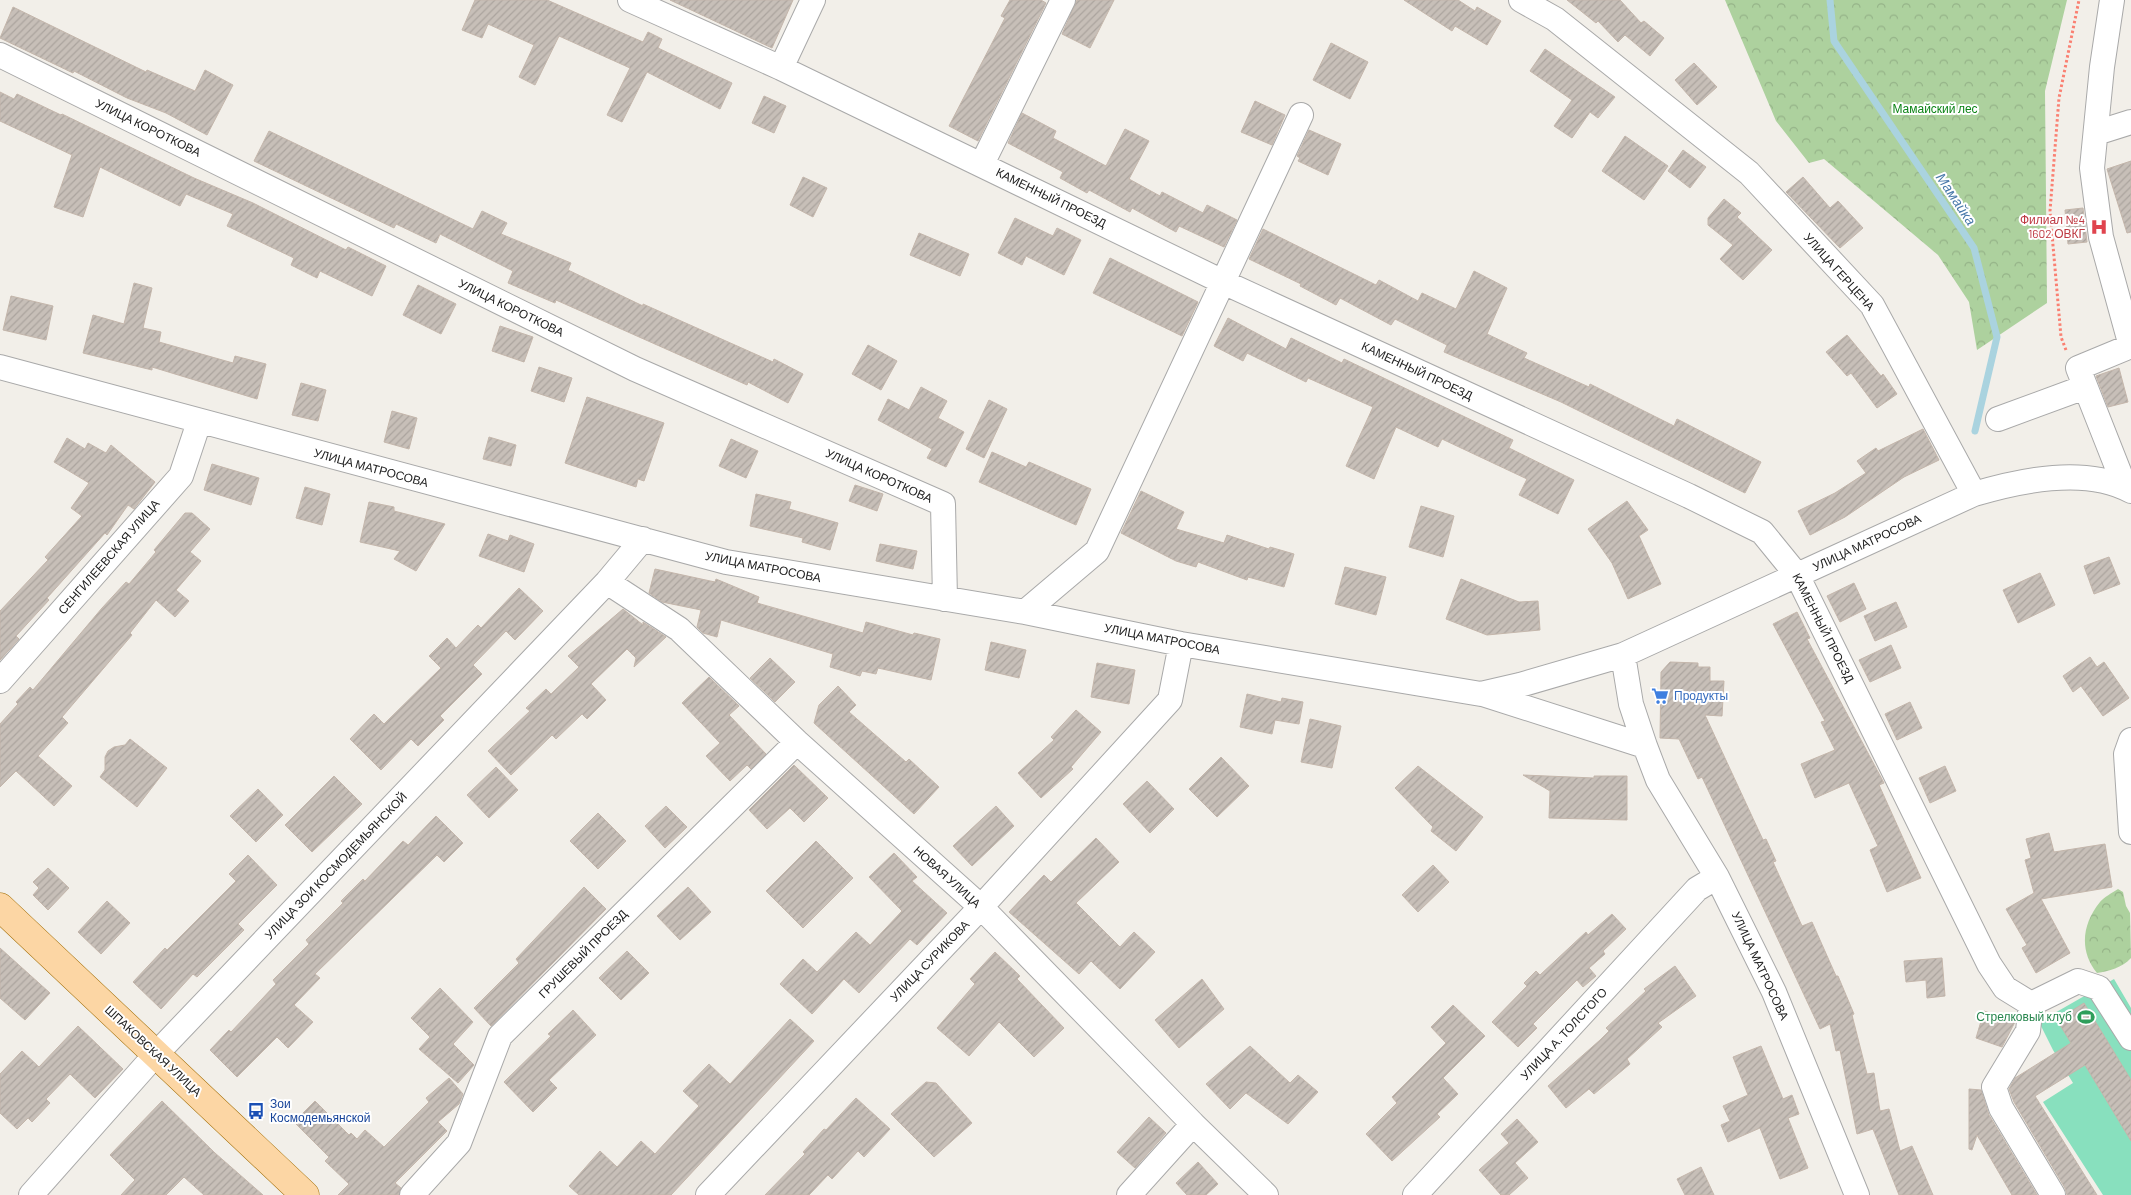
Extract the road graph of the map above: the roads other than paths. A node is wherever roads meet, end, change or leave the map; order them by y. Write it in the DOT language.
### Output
graph roads {
  1 [pos="630,0"];
  2 [pos="813,0"];
  3 [pos="1064,0"];
  4 [pos="1520,0"];
  5 [pos="2112,0"];
  6 [pos="0,55"];
  7 [pos="781,68"];
  8 [pos="1301,115"];
  9 [pos="2131,122"];
  10 [pos="2096,133"];
  11 [pos="982,164"];
  12 [pos="1223,282"];
  13 [pos="2131,346"];
  14 [pos="0,367"];
  15 [pos="2085,387"];
  16 [pos="1998,419"];
  17 [pos="199,422"];
  18 [pos="2128,489"];
  19 [pos="1974,494"];
  20 [pos="643,539"];
  21 [pos="1797,575"];
  22 [pos="607,582"];
  23 [pos="945,599"];
  24 [pos="1025,612"];
  25 [pos="1181,644"];
  26 [pos="1623,655"];
  27 [pos="0,681"];
  28 [pos="1481,694"];
  29 [pos="796,742"];
  30 [pos="1645,746"];
  31 [pos="2129,750"];
  32 [pos="2131,832"];
  33 [pos="1717,877"];
  34 [pos="981,907"];
  35 [pos="0,908"];
  36 [pos="2031,1004"];
  37 [pos="2131,1038"];
  38 [pos="156,1054"];
  39 [pos="1193,1124"];
  40 [pos="31,1195"];
  41 [pos="305,1195"];
  42 [pos="412,1195"];
  43 [pos="708,1195"];
  44 [pos="1129,1195"];
  45 [pos="1266,1195"];
  46 [pos="1415,1195"];
  47 [pos="1857,1195"];
  48 [pos="2052,1195"];
  1 -- 7 [label="street, КАМЕННЫЙ ПРОЕЗД"];
  2 -- 7 [label="street"];
  3 -- 11 [label="street"];
  4 -- 19 [label="street, УЛИЦА ГЕРЦЕНА"];
  5 -- 10 [label="street"];
  6 -- 23 [label="street, УЛИЦА КОРОТКОВА"];
  7 -- 11 [label="street, КАМЕННЫЙ ПРОЕЗД"];
  8 -- 12 [label="street"];
  9 -- 10 [label="street"];
  10 -- 13 [label="street"];
  11 -- 12 [label="street, КАМЕННЫЙ ПРОЕЗД"];
  12 -- 21 [label="street, КАМЕННЫЙ ПРОЕЗД"];
  12 -- 24 [label="street"];
  13 -- 15 [label="street"];
  14 -- 17 [label="street, УЛИЦА МАТРОСОВА"];
  15 -- 16 [label="street"];
  15 -- 18 [label="street"];
  17 -- 20 [label="street, УЛИЦА МАТРОСОВА"];
  17 -- 27 [label="street, СЕНГИЛЕЕВСКАЯ УЛИЦА"];
  18 -- 19 [label="street"];
  19 -- 21 [label="street, УЛИЦА МАТРОСОВА"];
  20 -- 22 [label="street, УЛИЦА ЗОИ КОСМОДЕМЬЯНСКОЙ"];
  20 -- 23 [label="street, УЛИЦА МАТРОСОВА"];
  21 -- 26 [label="street, УЛИЦА МАТРОСОВА"];
  21 -- 36 [label="street, КАМЕННЫЙ ПРОЕЗД"];
  22 -- 29 [label="street, НОВАЯ УЛИЦА"];
  22 -- 38 [label="street, УЛИЦА ЗОИ КОСМОДЕМЬЯНСКОЙ"];
  23 -- 24 [label="street, УЛИЦА МАТРОСОВА"];
  24 -- 25 [label="street, УЛИЦА МАТРОСОВА"];
  25 -- 28 [label="street, УЛИЦА МАТРОСОВА"];
  25 -- 34 [label="street, УЛИЦА СУРИКОВА"];
  26 -- 28 [label="street, УЛИЦА МАТРОСОВА"];
  26 -- 30 [label="street, УЛИЦА МАТРОСОВА"];
  28 -- 30 [label="street, УЛИЦА МАТРОСОВА"];
  29 -- 34 [label="street, НОВАЯ УЛИЦА"];
  29 -- 42 [label="street, ГРУШЕВЫЙ ПРОЕЗД"];
  30 -- 33 [label="street, УЛИЦА МАТРОСОВА"];
  31 -- 32 [label="street"];
  33 -- 46 [label="street, УЛИЦА А. ТОЛСТОГО"];
  33 -- 47 [label="street, УЛИЦА МАТРОСОВА"];
  34 -- 39 [label="street, НОВАЯ УЛИЦА"];
  34 -- 43 [label="street, УЛИЦА СУРИКОВА"];
  35 -- 38 [label="main road, ШПАКОВСКАЯ УЛИЦА"];
  36 -- 37 [label="street"];
  36 -- 48 [label="street"];
  38 -- 40 [label="street, УЛИЦА ЗОИ КОСМОДЕМЬЯНСКОЙ"];
  38 -- 41 [label="main road, ШПАКОВСКАЯ УЛИЦА"];
  39 -- 44 [label="street"];
  39 -- 45 [label="street, НОВАЯ УЛИЦА"];
}
